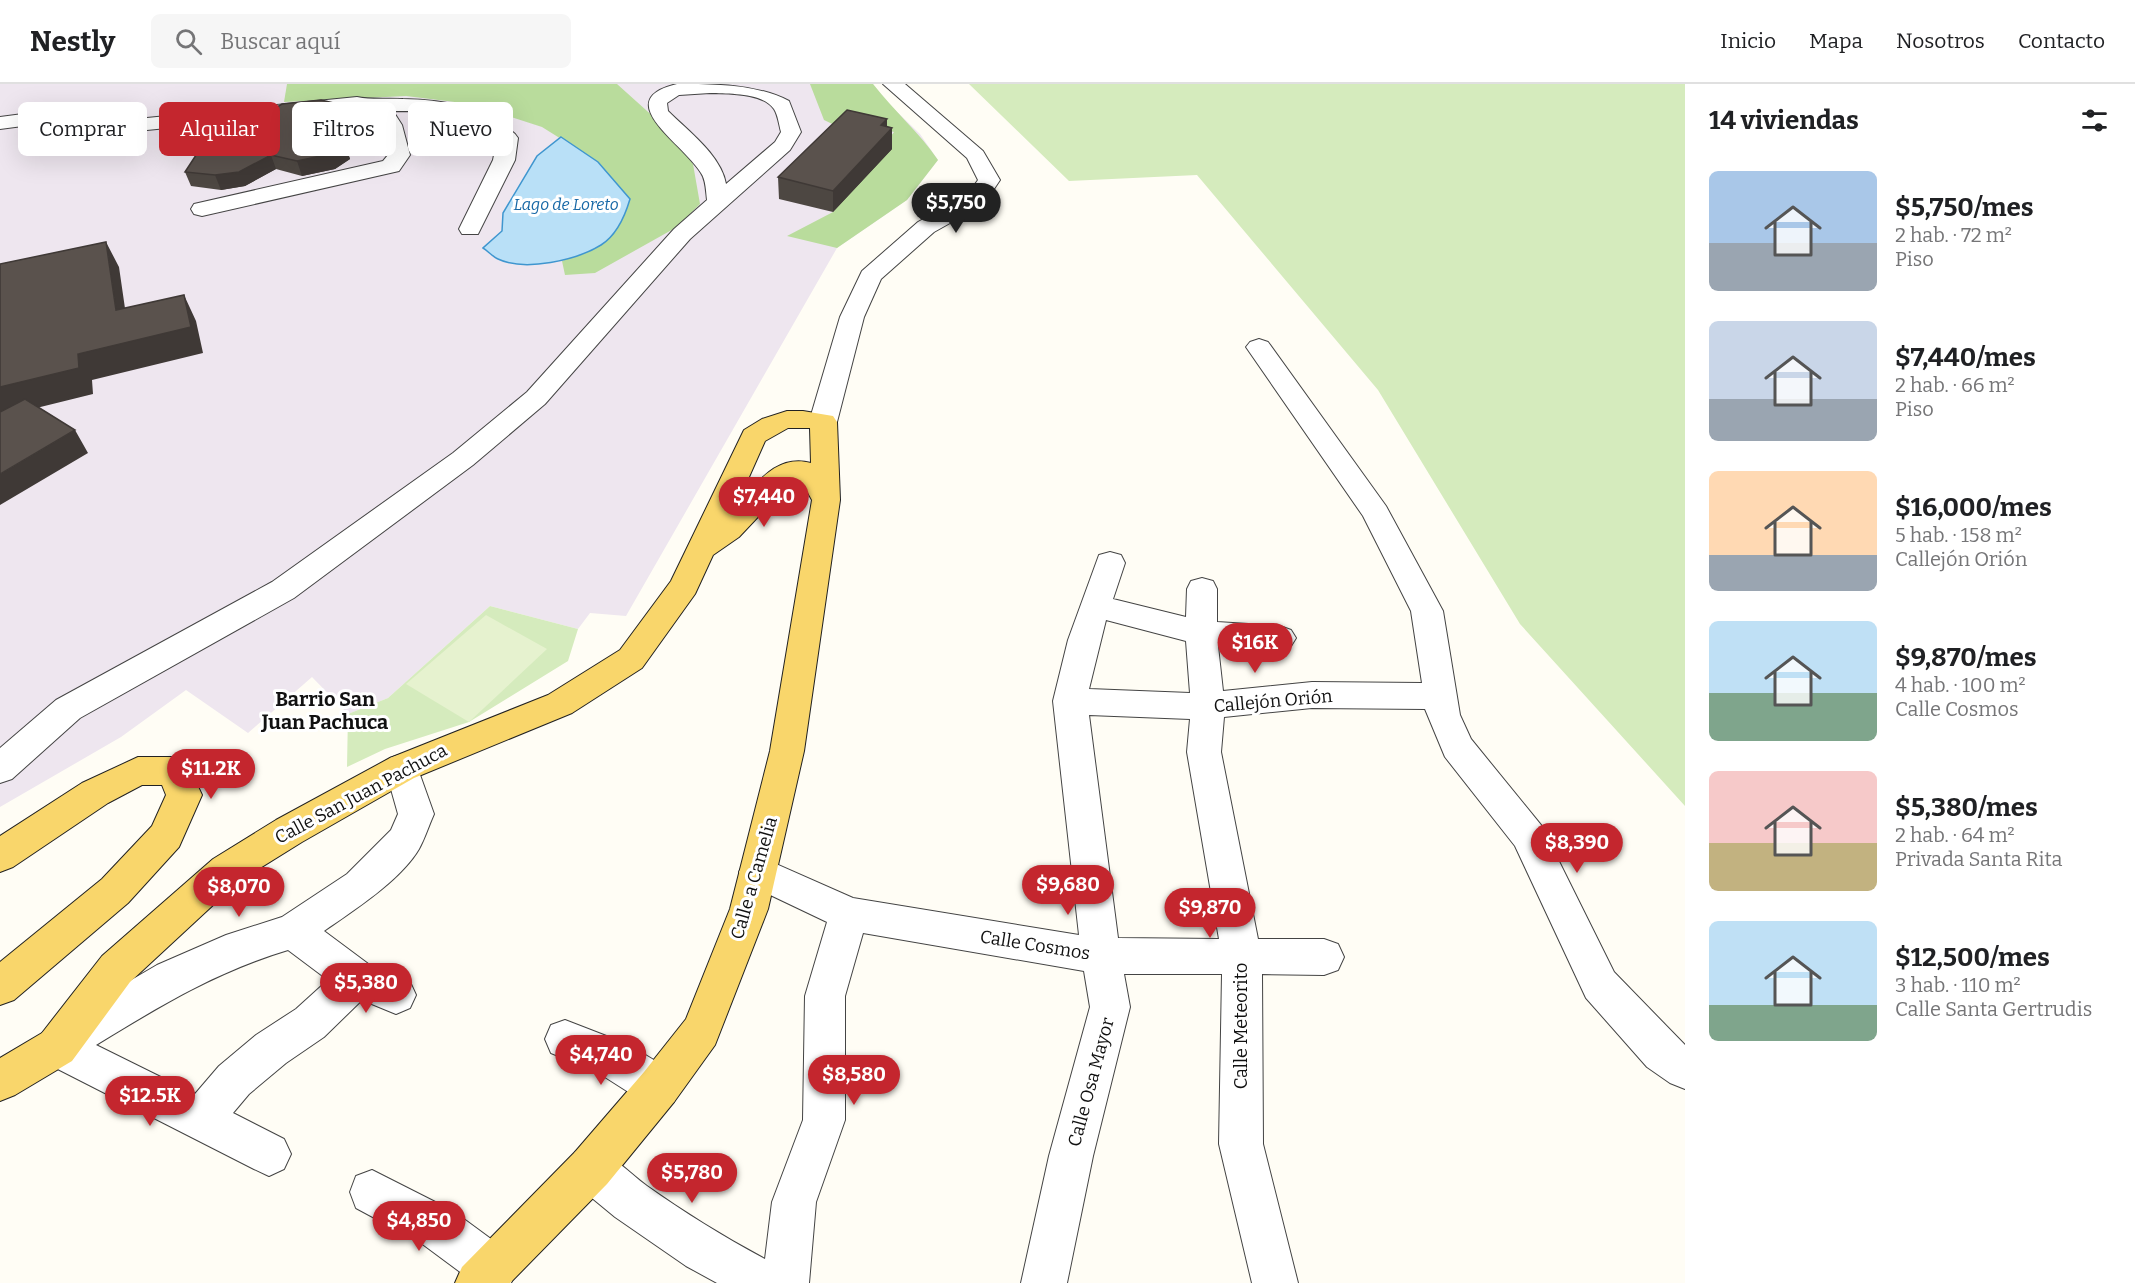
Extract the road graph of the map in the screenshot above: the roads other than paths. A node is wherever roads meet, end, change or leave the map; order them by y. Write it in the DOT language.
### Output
graph roads {
  1 [pos="893,84"];
  2 [pos="929,90"];
  3 [pos="396,106"];
  4 [pos="292,110"];
  5 [pos="0,123"];
  6 [pos="940,123"];
  7 [pos="396,146"];
  8 [pos="719,204"];
  9 [pos="202,209"];
  10 [pos="470,229"];
  11 [pos="1259,346"];
  12 [pos="823,422"];
  13 [pos="826,500"];
  14 [pos="700,553"];
  15 [pos="1110,563"];
  16 [pos="1202,589"];
  17 [pos="1095,606"];
  18 [pos="1201,633"];
  19 [pos="1280,638"];
  20 [pos="1440,696"];
  21 [pos="1070,701"];
  22 [pos="1208,707"];
  23 [pos="402,768"];
  24 [pos="0,769"];
  25 [pos="0,856"];
  26 [pos="758,872"];
  27 [pos="849,914"];
  28 [pos="293,931"];
  29 [pos="1101,956"];
  30 [pos="1242,957"];
  31 [pos="1324,957"];
  32 [pos="357,980"];
  33 [pos="0,987"];
  34 [pos="396,995"];
  35 [pos="565,1039"];
  36 [pos="57,1047"];
  37 [pos="1685,1069"];
  38 [pos="0,1081"];
  39 [pos="659,1087"];
  40 [pos="202,1118"];
  41 [pos="269,1154"];
  42 [pos="591,1168"];
  43 [pos="372,1192"];
  44 [pos="486,1276"];
  45 [pos="764,1283"];
  46 [pos="786,1283"];
  47 [pos="1044,1283"];
  48 [pos="1275,1283"];
  1 -- 6 [label="street"];
  2 -- 6 [label="street"];
  3 -- 10 [label="street"];
  4 -- 5 [label="street"];
  6 -- 12 [label="street"];
  7 -- 9 [label="street"];
  8 -- 8 [label="street"];
  8 -- 24 [label="street"];
  11 -- 20 [label="street"];
  12 -- 13 [label="main road, Calle a Camelia"];
  12 -- 14 [label="main road, Calle San Juan Pachuca"];
  13 -- 14 [label="main road, Calle San Juan Pachuca"];
  13 -- 26 [label="main road, Calle a Camelia"];
  14 -- 23 [label="main road, Calle San Juan Pachuca"];
  15 -- 17 [label="street, Calle Osa Mayor"];
  16 -- 18 [label="street, Calle Meteorito"];
  17 -- 18 [label="street"];
  17 -- 21 [label="street, Calle Osa Mayor"];
  18 -- 19 [label="street"];
  18 -- 22 [label="street, Calle Meteorito"];
  20 -- 22 [label="street, Callejón Orión"];
  20 -- 37 [label="street"];
  21 -- 22 [label="street, Callejón Orión"];
  21 -- 29 [label="street, Calle Osa Mayor"];
  22 -- 30 [label="street, Calle Meteorito"];
  23 -- 28 [label="street"];
  23 -- 36 [label="main road, Calle San Juan Pachuca"];
  25 -- 33 [label="main road"];
  26 -- 27 [label="street, Calle Cosmos"];
  26 -- 39 [label="main road, Calle a Camelia"];
  27 -- 29 [label="street, Calle Cosmos"];
  27 -- 46 [label="street"];
  28 -- 32 [label="street"];
  28 -- 36 [label="street"];
  29 -- 30 [label="street, Calle Cosmos"];
  29 -- 47 [label="street, Calle Osa Mayor"];
  30 -- 31 [label="street, Calle Cosmos"];
  30 -- 48 [label="street, Calle Meteorito"];
  32 -- 34 [label="street"];
  32 -- 40 [label="street"];
  35 -- 39 [label="street"];
  36 -- 38 [label="main road, Calle San Juan Pachuca"];
  36 -- 40 [label="street"];
  39 -- 42 [label="main road, Calle a Camelia"];
  40 -- 41 [label="street"];
  42 -- 44 [label="main road, Calle a Camelia"];
  42 -- 45 [label="street"];
  43 -- 44 [label="street"];
}
